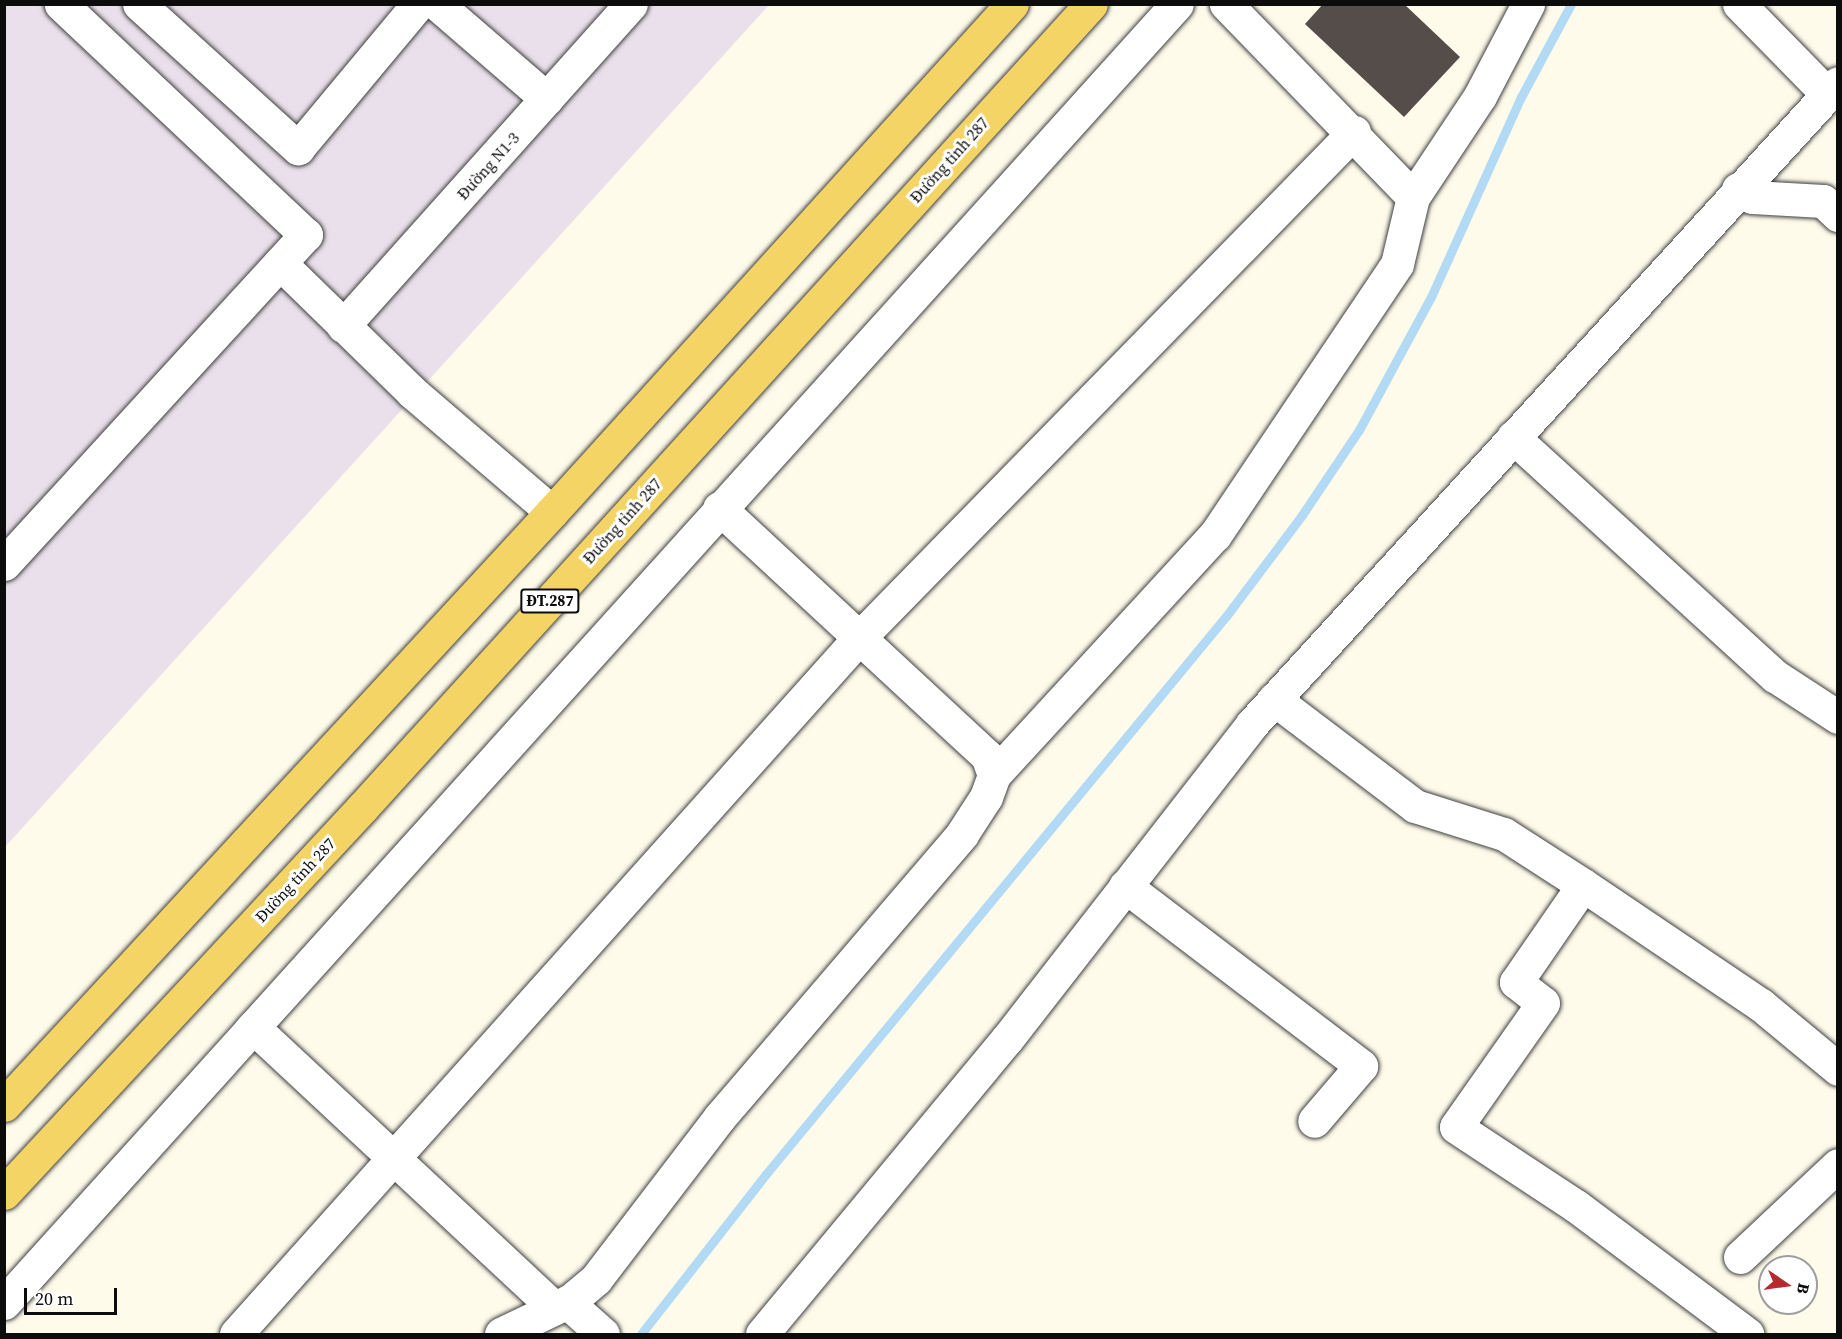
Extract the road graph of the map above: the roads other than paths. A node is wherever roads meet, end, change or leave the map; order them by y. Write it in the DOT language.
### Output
graph roads {
  1 [pos="61,4"];
  2 [pos="139,4"];
  3 [pos="418,4"];
  4 [pos="437,4"];
  5 [pos="632,4"];
  6 [pos="1012,4"];
  7 [pos="1091,4"];
  8 [pos="1177,4"];
  9 [pos="1226,4"];
  10 [pos="1528,4"];
  11 [pos="1739,4"];
  12 [pos="1832,89"];
  13 [pos="547,99"];
  14 [pos="1354,132"];
  15 [pos="1738,189"];
  16 [pos="1413,197"];
  17 [pos="1838,215"];
  18 [pos="280,263"];
  19 [pos="343,326"];
  20 [pos="1513,437"];
  21 [pos="719,508"];
  22 [pos="552,512"];
  23 [pos="4,564"];
  24 [pos="859,638"];
  25 [pos="1274,699"];
  26 [pos="1838,717"];
  27 [pos="994,775"];
  28 [pos="1583,885"];
  29 [pos="1125,886"];
  30 [pos="253,1027"];
  31 [pos="1838,1069"];
  32 [pos="4,1105"];
  33 [pos="1314,1122"];
  34 [pos="392,1158"];
  35 [pos="1838,1166"];
  36 [pos="4,1193"];
  37 [pos="1740,1257"];
  38 [pos="4,1303"];
  39 [pos="561,1305"];
  40 [pos="236,1335"];
  41 [pos="501,1335"];
  42 [pos="603,1335"];
  43 [pos="762,1335"];
  44 [pos="1747,1335"];
  1 -- 18 [label="street"];
  2 -- 3 [label="street"];
  4 -- 13 [label="street"];
  5 -- 13 [label="street, Đường N1-3"];
  6 -- 22 [label="main road"];
  7 -- 36 [label="main road, Đường tỉnh 287 / ĐT.287"];
  8 -- 21 [label="street"];
  9 -- 14 [label="street"];
  10 -- 16 [label="street"];
  11 -- 12 [label="street"];
  12 -- 15 [label="street"];
  13 -- 19 [label="street, Đường N1-3"];
  14 -- 16 [label="street"];
  14 -- 24 [label="street"];
  15 -- 17 [label="street"];
  15 -- 20 [label="street"];
  16 -- 27 [label="street"];
  18 -- 19 [label="street"];
  18 -- 23 [label="street"];
  19 -- 22 [label="street"];
  20 -- 25 [label="street"];
  20 -- 26 [label="street"];
  21 -- 24 [label="street"];
  21 -- 30 [label="street"];
  22 -- 32 [label="main road"];
  24 -- 27 [label="street"];
  24 -- 34 [label="street"];
  25 -- 28 [label="street"];
  25 -- 29 [label="street"];
  27 -- 39 [label="street"];
  28 -- 31 [label="street"];
  28 -- 44 [label="street"];
  29 -- 33 [label="street"];
  29 -- 43 [label="street"];
  30 -- 34 [label="street"];
  30 -- 38 [label="street"];
  34 -- 39 [label="street"];
  34 -- 40 [label="street"];
  35 -- 37 [label="street"];
  39 -- 41 [label="street"];
  39 -- 42 [label="street"];
}
